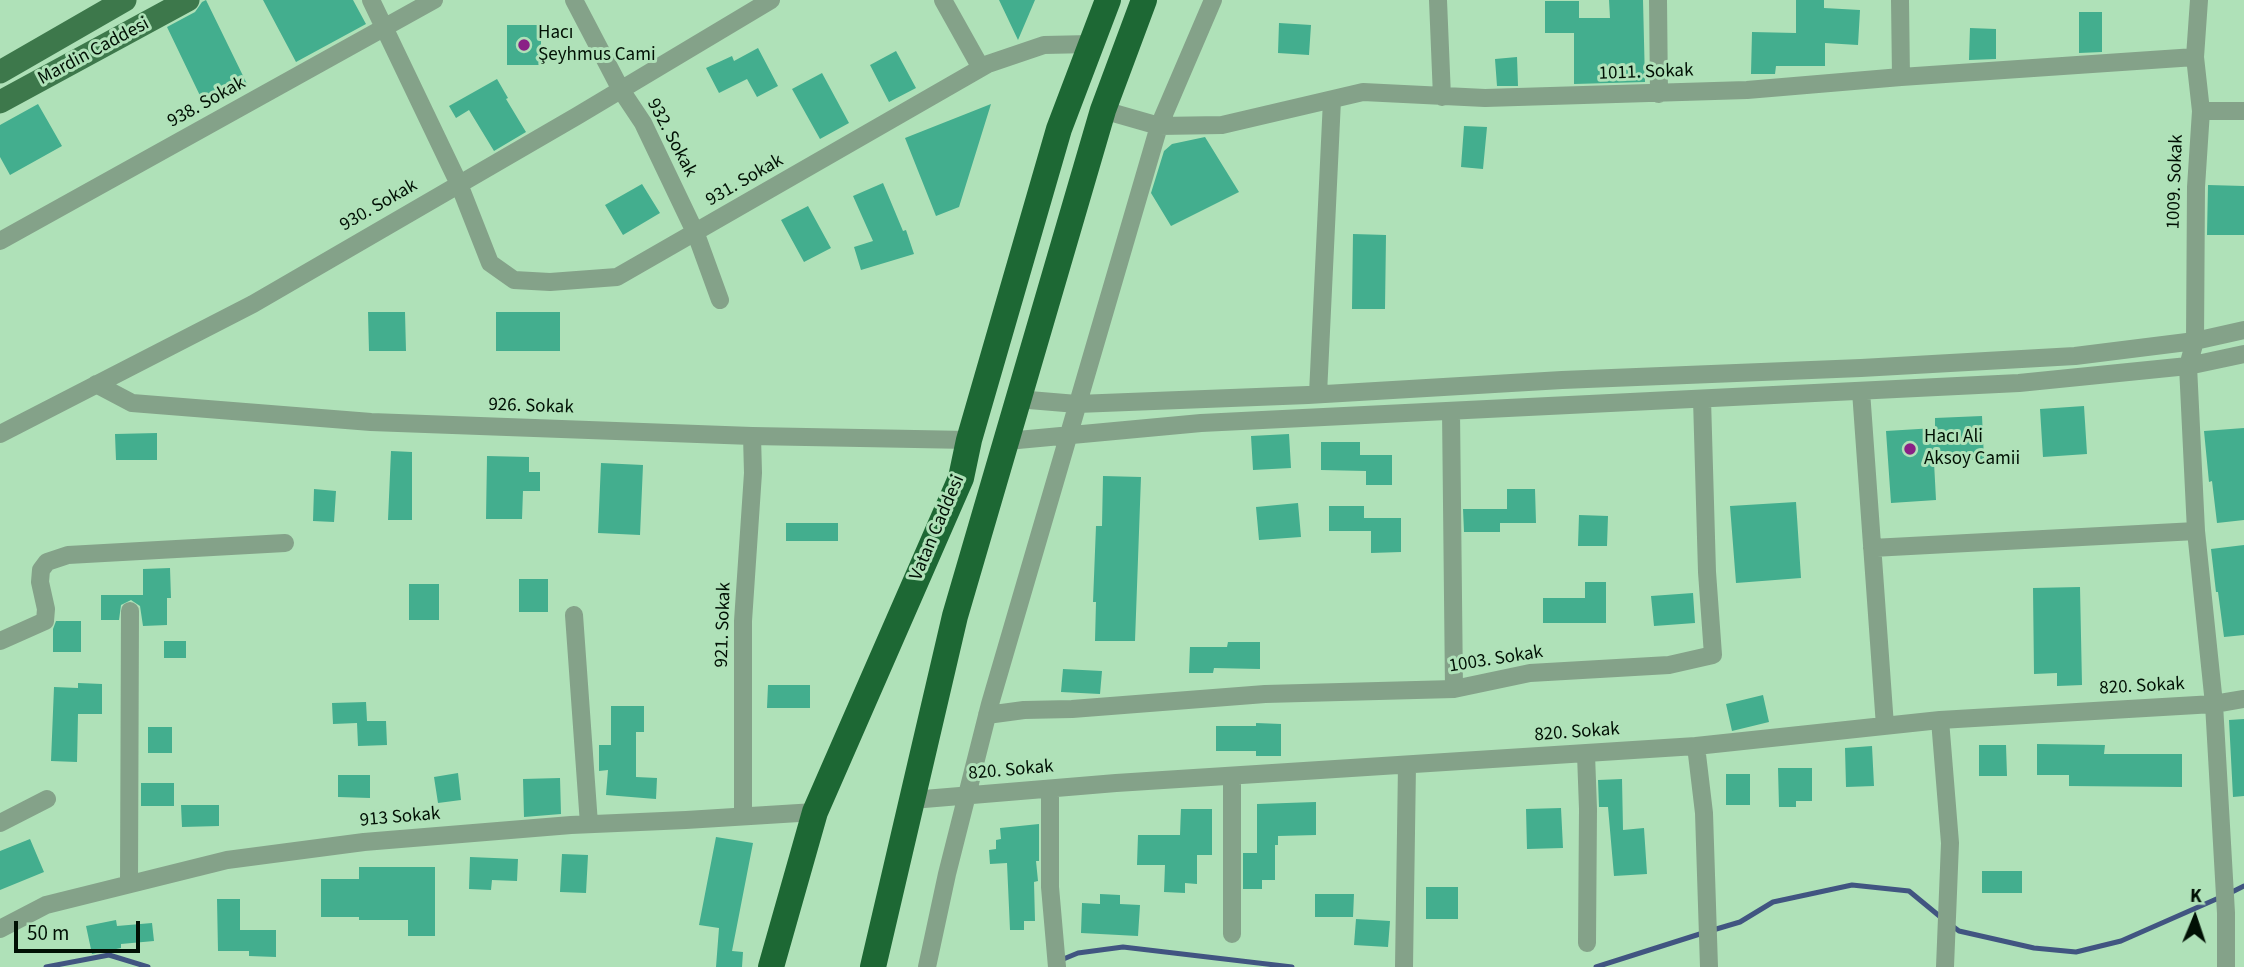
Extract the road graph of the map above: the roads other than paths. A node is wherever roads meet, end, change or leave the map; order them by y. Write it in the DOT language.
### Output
graph roads {
  1 [pos="125,0"];
  2 [pos="188,0"];
  3 [pos="371,0"];
  4 [pos="434,0"];
  5 [pos="574,0"];
  6 [pos="771,0"];
  7 [pos="943,0"];
  8 [pos="1108,0"];
  9 [pos="1144,0"];
  10 [pos="1207,0"];
  11 [pos="1213,0"];
  12 [pos="1224,0"];
  13 [pos="1438,0"];
  14 [pos="1658,0"];
  15 [pos="1900,0"];
  16 [pos="2199,0"];
  17 [pos="385,28"];
  18 [pos="1091,44"];
  19 [pos="2196,57"];
  20 [pos="981,68"];
  21 [pos="0,72"];
  22 [pos="1902,77"];
  23 [pos="621,90"];
  24 [pos="1658,93"];
  25 [pos="1442,97"];
  26 [pos="1332,100"];
  27 [pos="0,102"];
  28 [pos="1103,110"];
  29 [pos="2200,111"];
  30 [pos="2244,111"];
  31 [pos="1159,126"];
  32 [pos="459,184"];
  33 [pos="696,234"];
  34 [pos="0,241"];
  35 [pos="720,300"];
  36 [pos="2244,330"];
  37 [pos="2194,341"];
  38 [pos="2244,354"];
  39 [pos="2188,366"];
  40 [pos="96,384"];
  41 [pos="1861,391"];
  42 [pos="1318,394"];
  43 [pos="1017,399"];
  44 [pos="1702,400"];
  45 [pos="1077,404"];
  46 [pos="1451,411"];
  47 [pos="0,434"];
  48 [pos="752,436"];
  49 [pos="1067,437"];
  50 [pos="969,440"];
  51 [pos="1007,441"];
  52 [pos="2196,531"];
  53 [pos="285,543"];
  54 [pos="1872,548"];
  55 [pos="130,611"];
  56 [pos="574,615"];
  57 [pos="0,640"];
  58 [pos="1454,689"];
  59 [pos="2244,699"];
  60 [pos="2214,704"];
  61 [pos="987,715"];
  62 [pos="1940,720"];
  63 [pos="1885,726"];
  64 [pos="1696,746"];
  65 [pos="1586,754"];
  66 [pos="1407,765"];
  67 [pos="1232,777"];
  68 [pos="1050,789"];
  69 [pos="967,796"];
  70 [pos="47,799"];
  71 [pos="912,800"];
  72 [pos="815,812"];
  73 [pos="743,816"];
  74 [pos="0,824"];
  75 [pos="589,824"];
  76 [pos="129,884"];
  77 [pos="0,929"];
  78 [pos="1232,934"];
  79 [pos="1587,943"];
  80 [pos="1709,961"];
  81 [pos="1945,961"];
  82 [pos="771,967"];
  83 [pos="873,967"];
  84 [pos="927,967"];
  85 [pos="1057,967"];
  86 [pos="1404,967"];
  87 [pos="2226,967"];
  1 -- 21 [label="main road, Mardin Caddesi"];
  2 -- 27 [label="main road, Mardin Caddesi"];
  3 -- 17 [label="street, 931. Sokak"];
  4 -- 17 [label="street, 938. Sokak"];
  5 -- 23 [label="street, 932. Sokak"];
  6 -- 23 [label="street, 930. Sokak"];
  7 -- 20 [label="street"];
  8 -- 18 [label="highway, Vatan Caddesi"];
  9 -- 28 [label="highway, Vatan Caddesi"];
  10 -- 11 [label="street"];
  11 -- 12 [label="street"];
  11 -- 31 [label="street"];
  13 -- 25 [label="street"];
  14 -- 24 [label="street"];
  15 -- 22 [label="street"];
  16 -- 19 [label="street, 1009. Sokak"];
  17 -- 32 [label="street, 931. Sokak"];
  17 -- 34 [label="street, 938. Sokak"];
  18 -- 20 [label="street, 931. Sokak"];
  18 -- 50 [label="highway, Vatan Caddesi"];
  19 -- 22 [label="street, 1011. Sokak"];
  19 -- 29 [label="street, 1009. Sokak"];
  20 -- 33 [label="street, 931. Sokak"];
  22 -- 24 [label="street, 1011. Sokak"];
  23 -- 32 [label="street, 930. Sokak"];
  23 -- 33 [label="street, 932. Sokak"];
  24 -- 25 [label="street, 1011. Sokak"];
  25 -- 26 [label="street, 1011. Sokak"];
  26 -- 31 [label="street, 1011. Sokak"];
  26 -- 42 [label="street"];
  28 -- 31 [label="street, 1011. Sokak"];
  28 -- 43 [label="highway, Vatan Caddesi"];
  29 -- 30 [label="street"];
  29 -- 37 [label="street, 1009. Sokak"];
  31 -- 45 [label="street"];
  32 -- 33 [label="street, 931. Sokak"];
  32 -- 40 [label="street, 930. Sokak"];
  33 -- 35 [label="street, 932. Sokak"];
  36 -- 37 [label="street"];
  37 -- 39 [label="street, 1009. Sokak"];
  37 -- 42 [label="street"];
  38 -- 39 [label="street"];
  39 -- 41 [label="street"];
  39 -- 52 [label="street, 1009. Sokak"];
  40 -- 47 [label="street, 930. Sokak"];
  40 -- 48 [label="street, 926. Sokak"];
  41 -- 44 [label="street"];
  41 -- 54 [label="street"];
  42 -- 45 [label="street"];
  43 -- 45 [label="street"];
  43 -- 51 [label="highway, Vatan Caddesi"];
  44 -- 46 [label="street"];
  44 -- 58 [label="street, 1003. Sokak"];
  45 -- 49 [label="street"];
  46 -- 49 [label="street"];
  46 -- 58 [label="street"];
  48 -- 50 [label="street, 926. Sokak"];
  48 -- 73 [label="street, 921. Sokak"];
  49 -- 51 [label="street"];
  49 -- 61 [label="street"];
  50 -- 72 [label="highway, Vatan Caddesi"];
  51 -- 71 [label="highway, Vatan Caddesi"];
  52 -- 54 [label="street"];
  52 -- 60 [label="street, 1009. Sokak"];
  53 -- 57 [label="street"];
  54 -- 63 [label="street"];
  55 -- 76 [label="street"];
  56 -- 75 [label="street"];
  58 -- 61 [label="street, 1003. Sokak"];
  59 -- 60 [label="street, 820. Sokak"];
  60 -- 62 [label="street, 820. Sokak"];
  60 -- 87 [label="street, 1009. Sokak"];
  61 -- 69 [label="street"];
  62 -- 63 [label="street, 820. Sokak"];
  62 -- 81 [label="street"];
  63 -- 64 [label="street, 820. Sokak"];
  64 -- 65 [label="street, 820. Sokak"];
  64 -- 80 [label="street"];
  65 -- 66 [label="street, 820. Sokak"];
  65 -- 79 [label="street"];
  66 -- 67 [label="street, 820. Sokak"];
  66 -- 86 [label="street"];
  67 -- 68 [label="street, 820. Sokak"];
  67 -- 78 [label="street"];
  68 -- 69 [label="street, 820. Sokak"];
  68 -- 85 [label="street"];
  69 -- 71 [label="street, 820. Sokak"];
  69 -- 84 [label="street"];
  70 -- 74 [label="street"];
  71 -- 83 [label="highway, Vatan Caddesi"];
  72 -- 73 [label="street, 913 Sokak"];
  72 -- 82 [label="highway, Vatan Caddesi"];
  73 -- 75 [label="street, 913 Sokak"];
  75 -- 76 [label="street, 913 Sokak"];
  76 -- 77 [label="street, 913 Sokak"];
}
